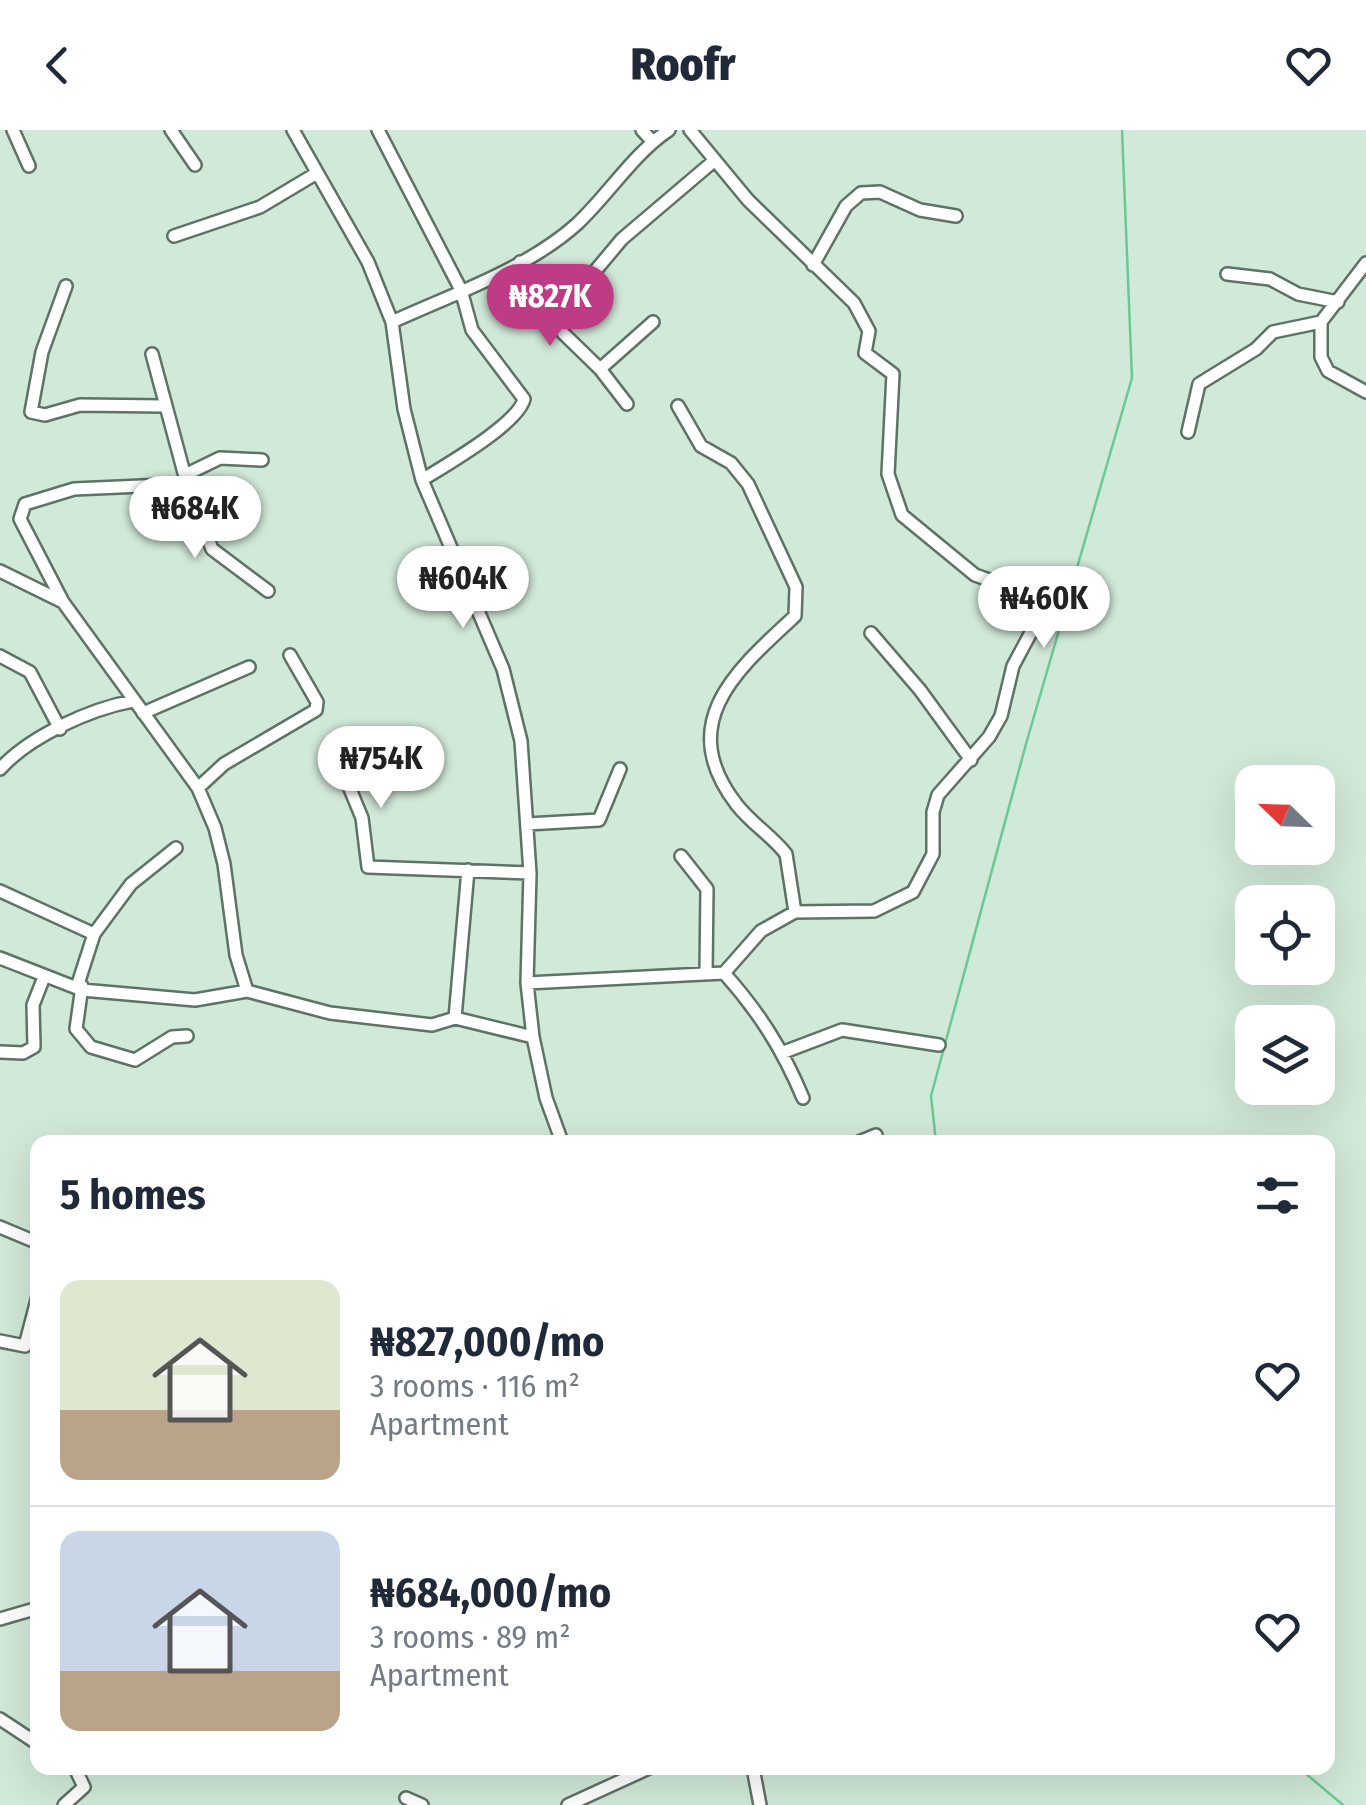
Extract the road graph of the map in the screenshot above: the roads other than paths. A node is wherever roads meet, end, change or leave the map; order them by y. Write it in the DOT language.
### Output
graph roads {
  1 [pos="13,130"];
  2 [pos="171,130"];
  3 [pos="293,130"];
  4 [pos="378,130"];
  5 [pos="642,130"];
  6 [pos="669,130"];
  7 [pos="690,130"];
  8 [pos="652,142"];
  9 [pos="715,160"];
  10 [pos="196,165"];
  11 [pos="29,166"];
  12 [pos="317,174"];
  13 [pos="956,216"];
  14 [pos="174,236"];
  15 [pos="520,262"];
  16 [pos="1366,263"];
  17 [pos="813,265"];
  18 [pos="596,270"];
  19 [pos="1227,274"];
  20 [pos="66,286"];
  21 [pos="461,290"];
  22 [pos="1338,302"];
  23 [pos="392,322"];
  24 [pos="653,322"];
  25 [pos="1321,322"];
  26 [pos="152,354"];
  27 [pos="600,369"];
  28 [pos="1366,392"];
  29 [pos="627,404"];
  30 [pos="163,406"];
  31 [pos="678,406"];
  32 [pos="1188,432"];
  33 [pos="262,460"];
  34 [pos="186,480"];
  35 [pos="422,480"];
  36 [pos="0,571"];
  37 [pos="268,591"];
  38 [pos="63,602"];
  39 [pos="871,633"];
  40 [pos="290,655"];
  41 [pos="0,656"];
  42 [pos="249,667"];
  43 [pos="134,701"];
  44 [pos="143,713"];
  45 [pos="60,729"];
  46 [pos="970,760"];
  47 [pos="341,767"];
  48 [pos="0,769"];
  49 [pos="620,769"];
  50 [pos="198,788"];
  51 [pos="527,824"];
  52 [pos="176,848"];
  53 [pos="681,856"];
  54 [pos="468,870"];
  55 [pos="530,873"];
  56 [pos="0,891"];
  57 [pos="795,912"];
  58 [pos="94,934"];
  59 [pos="0,958"];
  60 [pos="706,973"];
  61 [pos="724,973"];
  62 [pos="44,977"];
  63 [pos="527,983"];
  64 [pos="81,986"];
  65 [pos="247,991"];
  66 [pos="455,1018"];
  67 [pos="186,1036"];
  68 [pos="533,1037"];
  69 [pos="939,1045"];
  70 [pos="0,1052"];
  71 [pos="784,1052"];
  72 [pos="803,1098"];
  73 [pos="557,1135"];
  74 [pos="0,1226"];
  75 [pos="30,1239"];
  76 [pos="30,1327"];
  77 [pos="0,1341"];
  78 [pos="30,1610"];
  79 [pos="0,1619"];
  80 [pos="0,1719"];
  81 [pos="30,1739"];
  82 [pos="79,1775"];
  83 [pos="616,1775"];
  84 [pos="635,1775"];
  85 [pos="754,1775"];
  86 [pos="618,1784"];
  87 [pos="406,1798"];
  88 [pos="64,1805"];
  89 [pos="422,1805"];
  90 [pos="568,1805"];
  91 [pos="760,1805"];
  1 -- 11 [label="street"];
  2 -- 10 [label="street"];
  3 -- 12 [label="street"];
  4 -- 21 [label="street"];
  5 -- 8 [label="street"];
  6 -- 8 [label="street"];
  7 -- 9 [label="street"];
  8 -- 15 [label="street"];
  9 -- 17 [label="street"];
  9 -- 18 [label="street"];
  12 -- 14 [label="street"];
  12 -- 23 [label="street"];
  13 -- 17 [label="street"];
  15 -- 21 [label="street"];
  15 -- 27 [label="street"];
  16 -- 22 [label="street"];
  17 -- 46 [label="street"];
  19 -- 22 [label="street"];
  20 -- 30 [label="street"];
  21 -- 23 [label="street"];
  21 -- 35 [label="street"];
  22 -- 25 [label="street"];
  23 -- 35 [label="street"];
  24 -- 27 [label="street"];
  25 -- 28 [label="street"];
  25 -- 32 [label="street"];
  26 -- 30 [label="street"];
  27 -- 29 [label="street"];
  30 -- 34 [label="street"];
  31 -- 57 [label="street"];
  33 -- 34 [label="street"];
  34 -- 37 [label="street"];
  34 -- 38 [label="street"];
  35 -- 51 [label="street"];
  36 -- 38 [label="street"];
  38 -- 43 [label="street"];
  39 -- 46 [label="street"];
  40 -- 50 [label="street"];
  41 -- 45 [label="street"];
  42 -- 44 [label="street"];
  43 -- 44 [label="street"];
  43 -- 45 [label="street"];
  44 -- 50 [label="street"];
  45 -- 48 [label="street"];
  46 -- 57 [label="street"];
  47 -- 54 [label="street"];
  49 -- 51 [label="street"];
  50 -- 65 [label="street"];
  51 -- 55 [label="street"];
  52 -- 58 [label="street"];
  53 -- 60 [label="street"];
  54 -- 55 [label="street"];
  54 -- 66 [label="street"];
  55 -- 63 [label="street"];
  56 -- 58 [label="street"];
  57 -- 61 [label="street"];
  58 -- 64 [label="street"];
  59 -- 62 [label="street"];
  60 -- 61 [label="street"];
  60 -- 63 [label="street"];
  61 -- 71 [label="street"];
  62 -- 64 [label="street"];
  62 -- 70 [label="street"];
  63 -- 68 [label="street"];
  64 -- 65 [label="street"];
  64 -- 67 [label="street"];
  65 -- 66 [label="street"];
  66 -- 68 [label="street"];
  68 -- 73 [label="street"];
  69 -- 71 [label="street"];
  71 -- 72 [label="street"];
  74 -- 75 [label="street"];
  76 -- 77 [label="street"];
  78 -- 79 [label="street"];
  80 -- 81 [label="street"];
  82 -- 88 [label="street"];
  83 -- 86 [label="street"];
  84 -- 86 [label="street"];
  85 -- 91 [label="street"];
  86 -- 90 [label="street"];
  87 -- 89 [label="street"];
}
